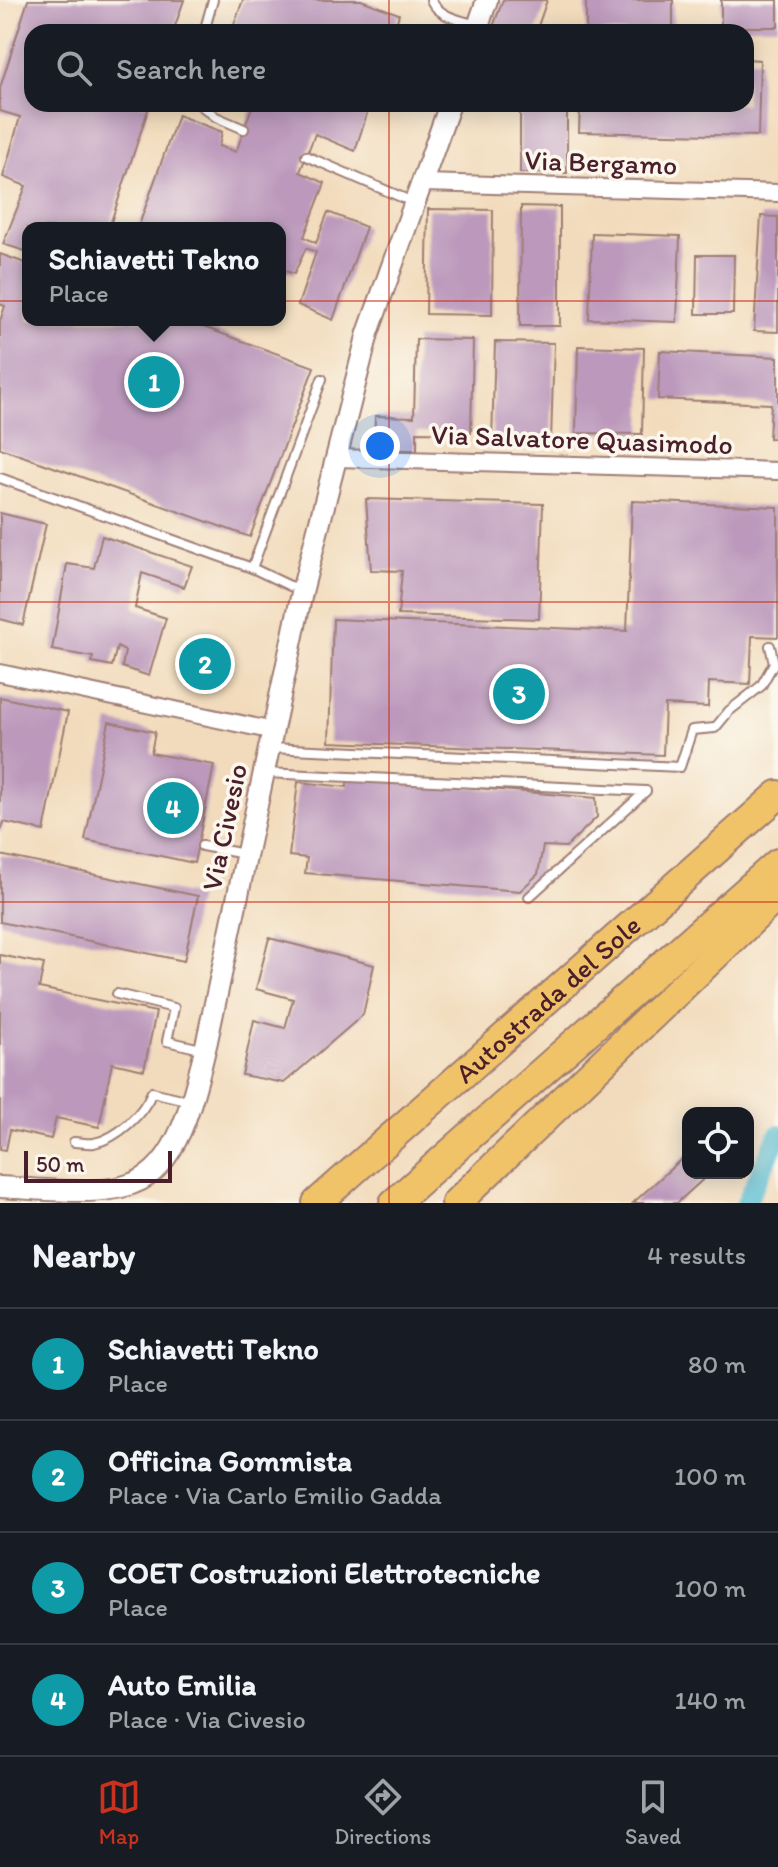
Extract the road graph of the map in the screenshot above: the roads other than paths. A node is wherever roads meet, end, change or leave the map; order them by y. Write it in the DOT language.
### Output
graph roads {
  1 [pos="213,0"];
  2 [pos="431,0"];
  3 [pos="487,0"];
  4 [pos="206,24"];
  5 [pos="465,24"];
  6 [pos="479,24"];
  7 [pos="209,112"];
  8 [pos="447,112"];
  9 [pos="244,129"];
  10 [pos="306,156"];
  11 [pos="423,183"];
  12 [pos="778,193"];
  13 [pos="415,203"];
  14 [pos="322,379"];
  15 [pos="337,458"];
  16 [pos="778,471"];
  17 [pos="0,478"];
  18 [pos="252,568"];
  19 [pos="303,588"];
  20 [pos="770,646"];
  21 [pos="0,673"];
  22 [pos="272,739"];
  23 [pos="265,773"];
  24 [pos="778,795"];
  25 [pos="202,846"];
  26 [pos="247,854"];
  27 [pos="778,863"];
  28 [pos="778,895"];
  29 [pos="529,897"];
  30 [pos="117,994"];
  31 [pos="205,1050"];
  32 [pos="191,1102"];
  33 [pos="74,1142"];
  34 [pos="0,1187"];
  35 [pos="317,1203"];
  36 [pos="394,1203"];
  37 [pos="456,1203"];
  1 -- 4 [label="lane"];
  2 -- 5 [label="lane"];
  3 -- 6 [label="street"];
  7 -- 9 [label="lane"];
  8 -- 11 [label="street, Via Civesio"];
  10 -- 13 [label="lane"];
  11 -- 12 [label="street, Via Bergamo"];
  11 -- 13 [label="street, Via Civesio"];
  13 -- 15 [label="street, Via Civesio"];
  14 -- 18 [label="lane"];
  15 -- 16 [label="street, Via Salvatore Quasimodo"];
  15 -- 19 [label="street, Via Civesio"];
  17 -- 18 [label="lane"];
  18 -- 19 [label="lane"];
  19 -- 22 [label="street, Via Civesio"];
  20 -- 22 [label="lane"];
  21 -- 22 [label="street"];
  22 -- 23 [label="street, Via Civesio"];
  23 -- 26 [label="street, Via Civesio"];
  23 -- 29 [label="lane"];
  24 -- 35 [label="highway, Autostrada del Sole"];
  25 -- 26 [label="lane"];
  26 -- 31 [label="street, Via Civesio"];
  27 -- 36 [label="highway, Autostrada del Sole"];
  28 -- 37 [label="highway"];
  30 -- 31 [label="lane"];
  31 -- 32 [label="street, Via Civesio"];
  32 -- 33 [label="lane"];
  32 -- 34 [label="street, Via Civesio"];
}
